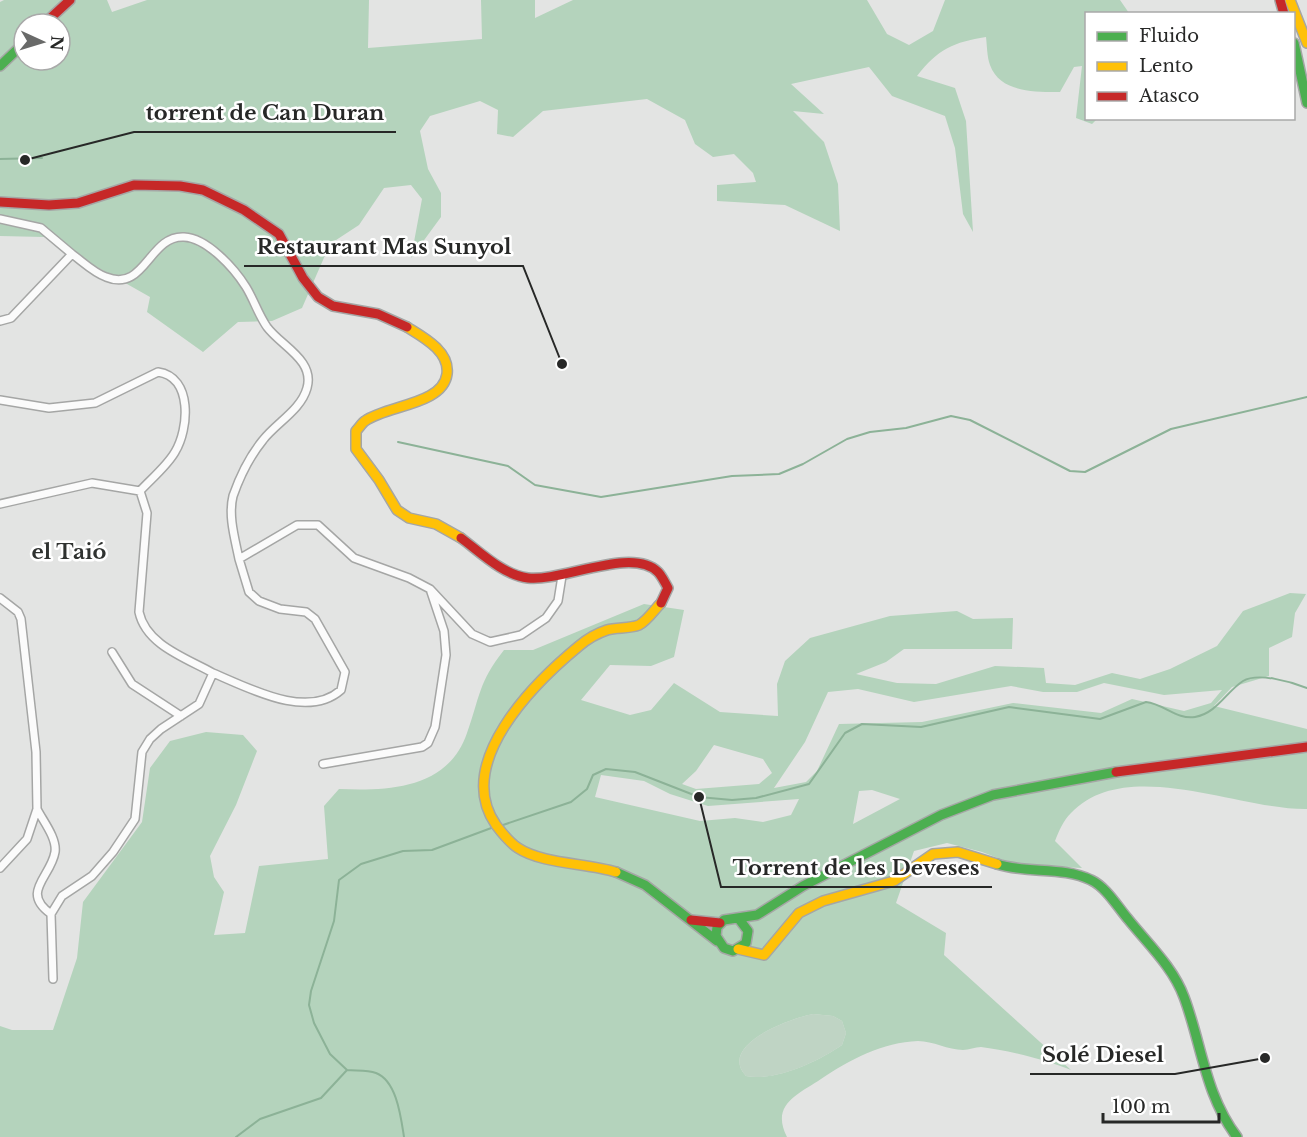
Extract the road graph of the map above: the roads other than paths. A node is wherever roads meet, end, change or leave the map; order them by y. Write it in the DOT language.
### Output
graph roads {
  1 [pos="70,0"];
  2 [pos="57,12"];
  3 [pos="1295,12"];
  4 [pos="1307,42"];
  5 [pos="1295,52"];
  6 [pos="12,54"];
  7 [pos="0,66"];
  8 [pos="1307,103"];
  9 [pos="0,202"];
  10 [pos="0,219"];
  11 [pos="72,255"];
  12 [pos="0,321"];
  13 [pos="0,400"];
  14 [pos="140,491"];
  15 [pos="0,504"];
  16 [pos="239,559"];
  17 [pos="562,576"];
  18 [pos="430,589"];
  19 [pos="0,598"];
  20 [pos="112,652"];
  21 [pos="213,673"];
  22 [pos="181,716"];
  23 [pos="1307,747"];
  24 [pos="323,764"];
  25 [pos="37,809"];
  26 [pos="0,867"];
  27 [pos="763,912"];
  28 [pos="51,914"];
  29 [pos="689,919"];
  30 [pos="739,919"];
  31 [pos="720,923"];
  32 [pos="748,935"];
  33 [pos="717,941"];
  34 [pos="738,949"];
  35 [pos="767,953"];
  36 [pos="53,979"];
  37 [pos="1237,1137"];
  1 -- 2 [label="main road"];
  3 -- 4 [label="main road"];
  5 -- 8 [label="main road"];
  6 -- 7 [label="main road"];
  9 -- 17 [label="main road"];
  10 -- 11 [label="street"];
  11 -- 12 [label="street"];
  11 -- 16 [label="street"];
  13 -- 14 [label="street"];
  14 -- 15 [label="street"];
  14 -- 21 [label="street"];
  16 -- 18 [label="street"];
  16 -- 21 [label="street"];
  17 -- 18 [label="street"];
  17 -- 29 [label="main road"];
  18 -- 24 [label="street"];
  19 -- 25 [label="street"];
  20 -- 22 [label="street"];
  21 -- 22 [label="street"];
  22 -- 28 [label="street"];
  23 -- 27 [label="main road"];
  25 -- 26 [label="street"];
  25 -- 28 [label="street"];
  27 -- 30 [label="main road"];
  27 -- 32 [label="main road"];
  28 -- 36 [label="street"];
  29 -- 31 [label="main road"];
  29 -- 33 [label="main road"];
  30 -- 31 [label="main road"];
  30 -- 32 [label="main road"];
  31 -- 33 [label="main road"];
  32 -- 34 [label="main road"];
  32 -- 35 [label="main road"];
  33 -- 34 [label="main road"];
  34 -- 35 [label="main road"];
  35 -- 37 [label="main road"];
}
